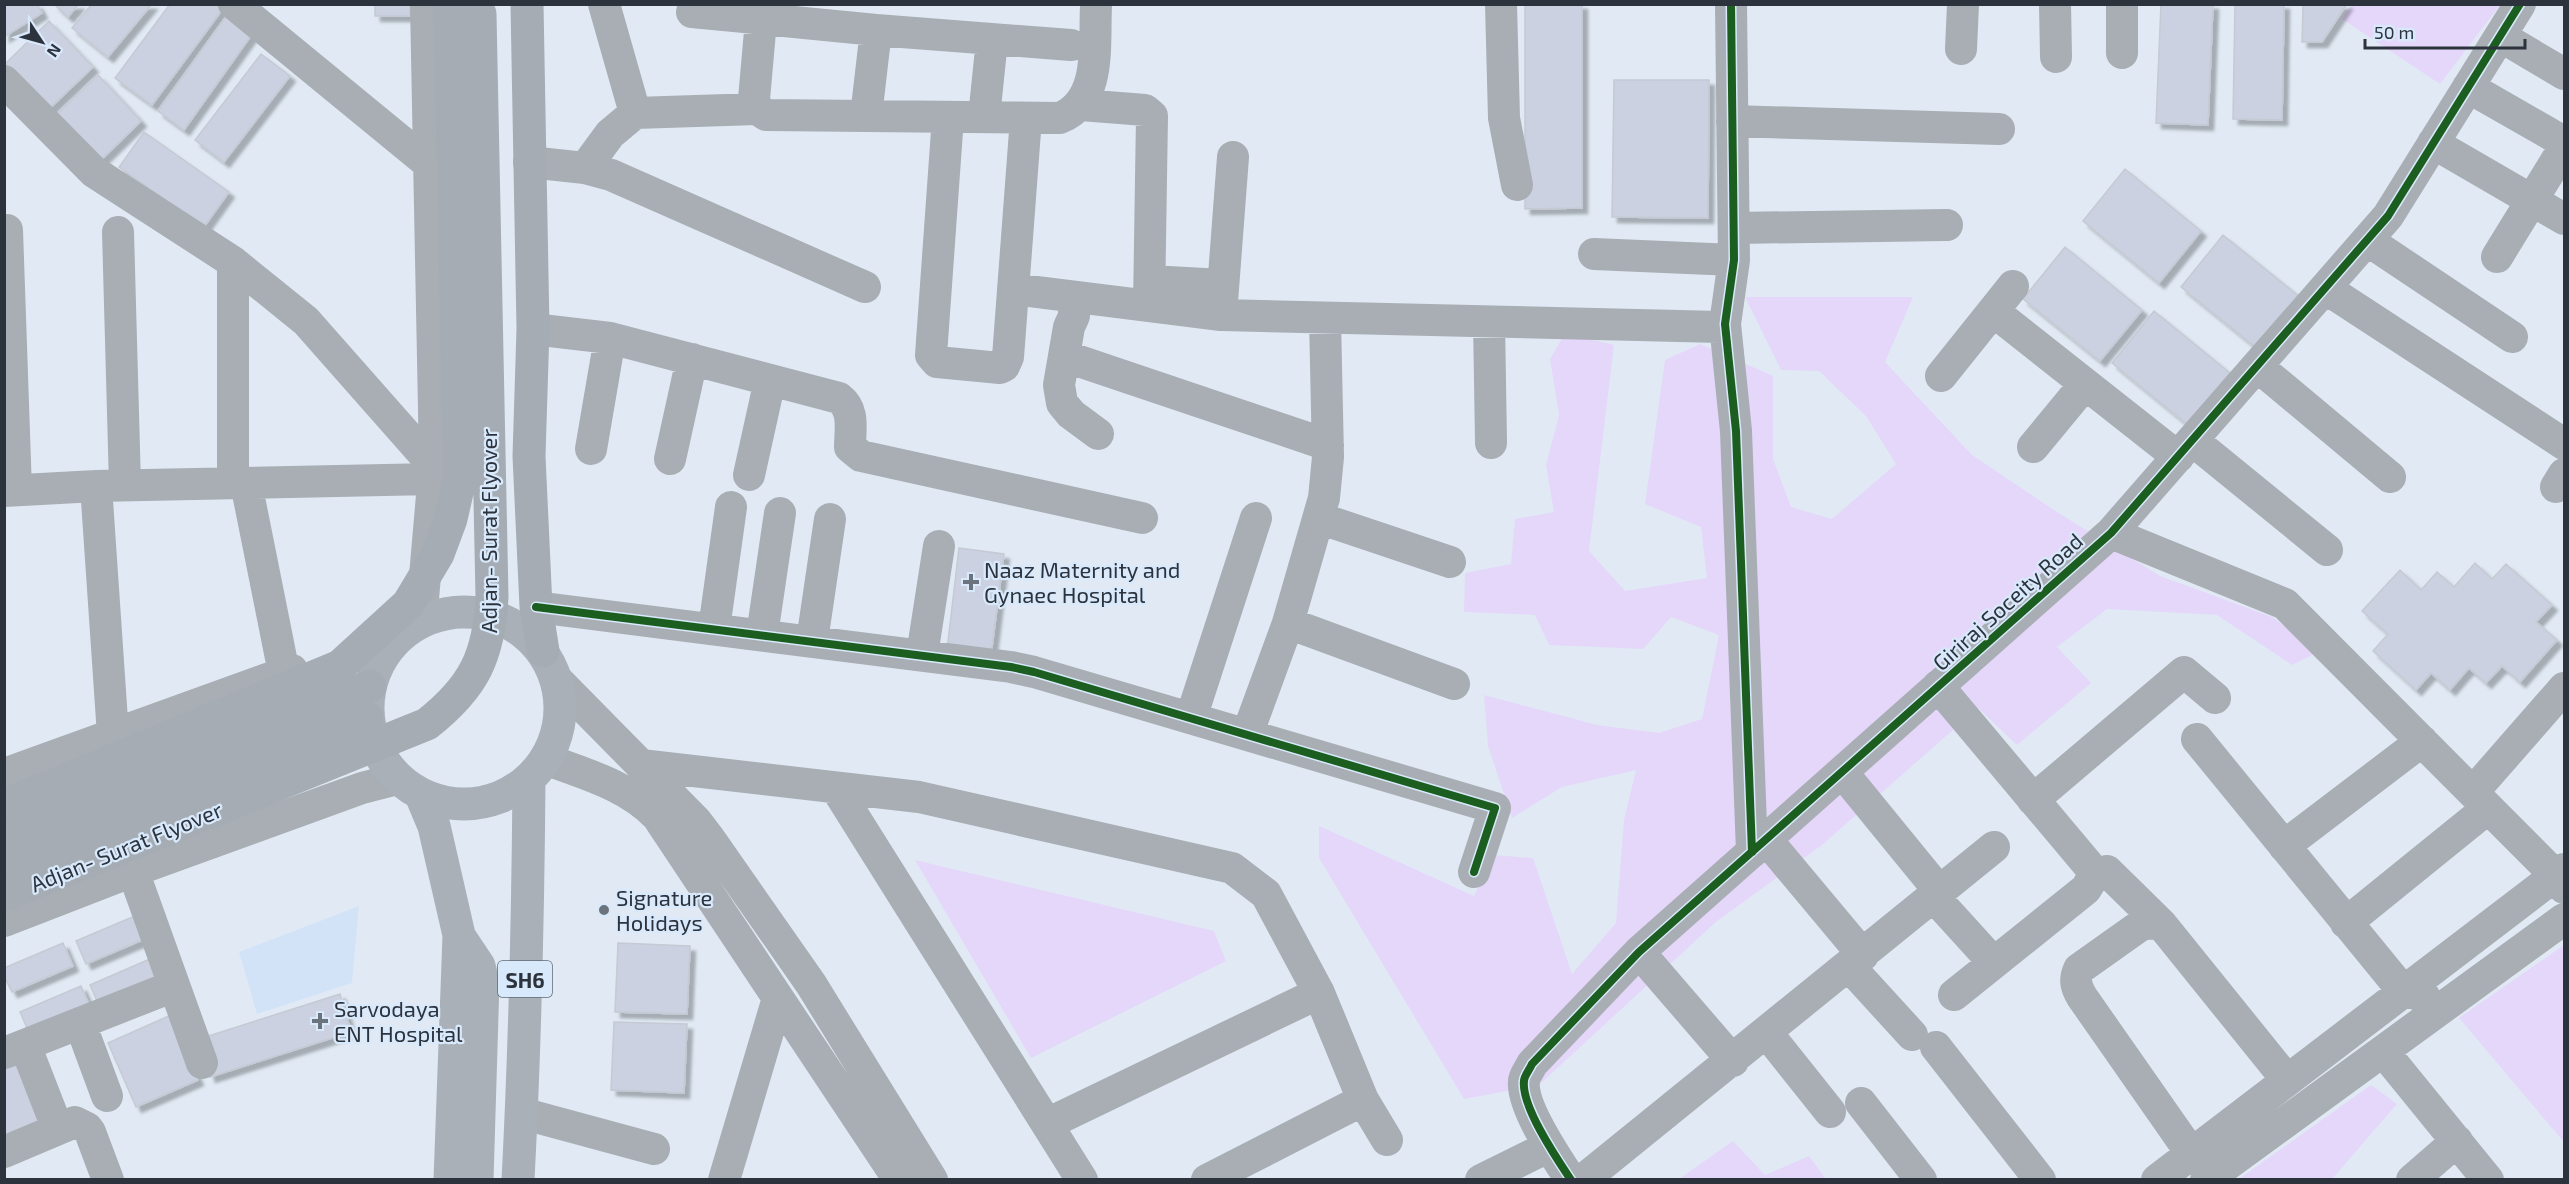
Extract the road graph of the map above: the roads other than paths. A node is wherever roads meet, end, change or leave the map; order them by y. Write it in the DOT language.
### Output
graph roads {
  1 [pos="234,4"];
  2 [pos="426,4"];
  3 [pos="527,4"];
  4 [pos="604,4"];
  5 [pos="1502,4"];
  6 [pos="1731,4"];
  7 [pos="1963,4"];
  8 [pos="2055,4"];
  9 [pos="2122,4"];
  10 [pos="2520,4"];
  11 [pos="1096,6"];
  12 [pos="471,8"];
  13 [pos="692,12"];
  14 [pos="761,20"];
  15 [pos="876,30"];
  16 [pos="2500,36"];
  17 [pos="992,40"];
  18 [pos="1071,45"];
  19 [pos="1961,49"];
  20 [pos="2122,53"];
  21 [pos="2056,57"];
  22 [pos="2565,74"];
  23 [pos="4,81"];
  24 [pos="2468,87"];
  25 [pos="1081,105"];
  26 [pos="757,109"];
  27 [pos="635,113"];
  28 [pos="866,116"];
  29 [pos="948,117"];
  30 [pos="984,117"];
  31 [pos="1026,118"];
  32 [pos="1732,121"];
  33 [pos="2000,129"];
  34 [pos="2565,142"];
  35 [pos="2433,143"];
  36 [pos="2565,148"];
  37 [pos="1233,157"];
  38 [pos="529,162"];
  39 [pos="429,165"];
  40 [pos="585,168"];
  41 [pos="1517,185"];
  42 [pos="2533,200"];
  43 [pos="2565,219"];
  44 [pos="1947,225"];
  45 [pos="1734,228"];
  46 [pos="7,230"];
  47 [pos="118,232"];
  48 [pos="2367,240"];
  49 [pos="1594,254"];
  50 [pos="2497,257"];
  51 [pos="1734,260"];
  52 [pos="233,262"];
  53 [pos="2013,286"];
  54 [pos="865,287"];
  55 [pos="2325,288"];
  56 [pos="1013,289"];
  57 [pos="1150,293"];
  58 [pos="1074,297"];
  59 [pos="1222,300"];
  60 [pos="1993,311"];
  61 [pos="1325,318"];
  62 [pos="1489,322"];
  63 [pos="1725,324"];
  64 [pos="533,329"];
  65 [pos="2512,337"];
  66 [pos="610,338"];
  67 [pos="1064,356"];
  68 [pos="692,359"];
  69 [pos="2257,366"];
  70 [pos="1941,376"];
  71 [pos="770,380"];
  72 [pos="2085,384"];
  73 [pos="1098,434"];
  74 [pos="1491,443"];
  75 [pos="2565,444"];
  76 [pos="1328,445"];
  77 [pos="2033,447"];
  78 [pos="2185,448"];
  79 [pos="591,449"];
  80 [pos="670,459"];
  81 [pos="433,473"];
  82 [pos="749,475"];
  83 [pos="2390,477"];
  84 [pos="239,483"];
  85 [pos="110,486"];
  86 [pos="10,490"];
  87 [pos="731,507"];
  88 [pos="780,513"];
  89 [pos="1142,518"];
  90 [pos="1256,518"];
  91 [pos="1319,518"];
  92 [pos="830,519"];
  93 [pos="2111,533"];
  94 [pos="939,546"];
  95 [pos="2327,550"];
  96 [pos="1450,562"];
  97 [pos="536,607"];
  98 [pos="1288,623"];
  99 [pos="714,629"];
  100 [pos="408,631"];
  101 [pos="762,635"];
  102 [pos="812,641"];
  103 [pos="922,655"];
  104 [pos="549,665"];
  105 [pos="284,673"];
  106 [pos="1454,684"];
  107 [pos="370,686"];
  108 [pos="1938,686"];
  109 [pos="2565,688"];
  110 [pos="2215,698"];
  111 [pos="367,718"];
  112 [pos="1191,718"];
  113 [pos="113,735"];
  114 [pos="1247,735"];
  115 [pos="286,736"];
  116 [pos="2197,739"];
  117 [pos="2422,741"];
  118 [pos="641,765"];
  119 [pos="537,769"];
  120 [pos="1842,772"];
  121 [pos="4,774"];
  122 [pos="409,787"];
  123 [pos="836,788"];
  124 [pos="2033,800"];
  125 [pos="2480,800"];
  126 [pos="4,806"];
  127 [pos="4,835"];
  128 [pos="1759,845"];
  129 [pos="2284,846"];
  130 [pos="1994,848"];
  131 [pos="4,864"];
  132 [pos="133,870"];
  133 [pos="2107,871"];
  134 [pos="1474,872"];
  135 [pos="2561,877"];
  136 [pos="1937,894"];
  137 [pos="4,895"];
  138 [pos="2565,919"];
  139 [pos="4,921"];
  140 [pos="2346,923"];
  141 [pos="2162,925"];
  142 [pos="459,935"];
  143 [pos="528,943"];
  144 [pos="1639,952"];
  145 [pos="1856,960"];
  146 [pos="1994,963"];
  147 [pos="174,986"];
  148 [pos="2403,991"];
  149 [pos="1319,993"];
  150 [pos="1954,995"];
  151 [pos="778,998"];
  152 [pos="2449,1003"];
  153 [pos="80,1023"];
  154 [pos="1767,1032"];
  155 [pos="15,1049"];
  156 [pos="2383,1051"];
  157 [pos="1732,1061"];
  158 [pos="202,1063"];
  159 [pos="2287,1080"];
  160 [pos="107,1096"];
  161 [pos="1364,1100"];
  162 [pos="1861,1103"];
  163 [pos="1830,1112"];
  164 [pos="521,1113"];
  165 [pos="52,1117"];
  166 [pos="1047,1124"];
  167 [pos="1386,1140"];
  168 [pos="2457,1141"];
  169 [pos="1548,1147"];
  170 [pos="654,1149"];
  171 [pos="4,1152"];
  172 [pos="2199,1166"];
  173 [pos="108,1179"];
  174 [pos="450,1179"];
  175 [pos="477,1179"];
  176 [pos="492,1179"];
  177 [pos="518,1179"];
  178 [pos="724,1179"];
  179 [pos="899,1179"];
  180 [pos="932,1179"];
  181 [pos="1082,1179"];
  182 [pos="1207,1179"];
  183 [pos="1481,1179"];
  184 [pos="1571,1179"];
  185 [pos="1583,1179"];
  186 [pos="1921,1179"];
  187 [pos="2040,1179"];
  188 [pos="2157,1179"];
  189 [pos="2412,1179"];
  190 [pos="2488,1179"];
  1 -- 39 [label="street"];
  2 -- 39 [label="street"];
  3 -- 38 [label="highway"];
  4 -- 27 [label="street"];
  5 -- 41 [label="street"];
  6 -- 32 [label="street"];
  7 -- 19 [label="street"];
  8 -- 21 [label="street"];
  9 -- 20 [label="street"];
  10 -- 16 [label="street, Giriraj Soceity Road"];
  11 -- 25 [label="street"];
  12 -- 126 [label="highway, Adjan- Surat Flyover, bridge"];
  12 -- 137 [label="highway, Adjan- Surat Flyover, bridge"];
  13 -- 14 [label="street"];
  14 -- 15 [label="street"];
  14 -- 26 [label="street"];
  15 -- 17 [label="street"];
  15 -- 28 [label="street"];
  16 -- 22 [label="street"];
  16 -- 24 [label="street, Giriraj Soceity Road"];
  17 -- 18 [label="street"];
  17 -- 30 [label="street"];
  23 -- 52 [label="street"];
  24 -- 34 [label="street"];
  24 -- 35 [label="street, Giriraj Soceity Road"];
  25 -- 31 [label="street"];
  25 -- 57 [label="street"];
  26 -- 27 [label="street"];
  26 -- 28 [label="street"];
  27 -- 40 [label="street"];
  28 -- 29 [label="street"];
  29 -- 30 [label="street"];
  29 -- 56 [label="street"];
  30 -- 31 [label="street"];
  31 -- 56 [label="street"];
  32 -- 33 [label="street"];
  32 -- 45 [label="street"];
  35 -- 42 [label="street"];
  35 -- 48 [label="street, Giriraj Soceity Road"];
  36 -- 42 [label="street"];
  37 -- 59 [label="street"];
  38 -- 40 [label="street"];
  38 -- 64 [label="highway"];
  39 -- 81 [label="street"];
  40 -- 54 [label="street"];
  42 -- 43 [label="street"];
  42 -- 50 [label="street"];
  44 -- 45 [label="street"];
  45 -- 51 [label="street"];
  46 -- 86 [label="street"];
  47 -- 85 [label="street"];
  48 -- 55 [label="street, Giriraj Soceity Road"];
  48 -- 65 [label="street"];
  49 -- 51 [label="street"];
  51 -- 63 [label="street"];
  52 -- 81 [label="street"];
  52 -- 84 [label="street"];
  53 -- 60 [label="street"];
  55 -- 69 [label="street, Giriraj Soceity Road"];
  55 -- 75 [label="street"];
  56 -- 58 [label="street"];
  57 -- 58 [label="street"];
  57 -- 59 [label="street"];
  58 -- 67 [label="street"];
  59 -- 61 [label="street"];
  60 -- 70 [label="street"];
  60 -- 72 [label="street"];
  61 -- 62 [label="street"];
  61 -- 76 [label="street"];
  62 -- 63 [label="street"];
  62 -- 74 [label="street"];
  63 -- 128 [label="street"];
  64 -- 66 [label="street"];
  64 -- 97 [label="highway"];
  66 -- 68 [label="street"];
  66 -- 79 [label="street"];
  67 -- 73 [label="street"];
  67 -- 76 [label="street"];
  68 -- 71 [label="street"];
  68 -- 80 [label="street"];
  69 -- 78 [label="street, Giriraj Soceity Road"];
  69 -- 83 [label="street"];
  71 -- 82 [label="street"];
  71 -- 89 [label="street"];
  72 -- 77 [label="street"];
  72 -- 78 [label="street"];
  76 -- 91 [label="street"];
  78 -- 93 [label="street, Giriraj Soceity Road"];
  78 -- 95 [label="street"];
  81 -- 84 [label="street"];
  81 -- 100 [label="street"];
  84 -- 85 [label="street"];
  84 -- 105 [label="street"];
  85 -- 86 [label="street"];
  85 -- 113 [label="street"];
  87 -- 99 [label="street"];
  88 -- 101 [label="street"];
  90 -- 112 [label="street"];
  91 -- 96 [label="street"];
  91 -- 98 [label="street"];
  92 -- 102 [label="street"];
  93 -- 108 [label="street, Giriraj Soceity Road"];
  93 -- 117 [label="street"];
  94 -- 103 [label="street"];
  97 -- 99 [label="street"];
  97 -- 104 [label="highway"];
  98 -- 106 [label="street"];
  98 -- 114 [label="street"];
  99 -- 101 [label="street"];
  100 -- 104 [label="main road"];
  100 -- 105 [label="street"];
  100 -- 107 [label="main road"];
  101 -- 102 [label="street"];
  102 -- 103 [label="street"];
  103 -- 112 [label="street"];
  104 -- 118 [label="street"];
  104 -- 119 [label="main road"];
  105 -- 113 [label="street"];
  107 -- 111 [label="main road"];
  107 -- 115 [label="highway"];
  108 -- 120 [label="street, Giriraj Soceity Road"];
  108 -- 124 [label="street"];
  109 -- 125 [label="street"];
  110 -- 124 [label="street"];
  111 -- 115 [label="highway"];
  111 -- 122 [label="main road"];
  112 -- 114 [label="street"];
  113 -- 121 [label="street"];
  114 -- 134 [label="street"];
  115 -- 127 [label="highway"];
  115 -- 131 [label="highway"];
  116 -- 129 [label="street"];
  117 -- 125 [label="street"];
  117 -- 129 [label="street"];
  118 -- 123 [label="street"];
  118 -- 180 [label="street"];
  119 -- 122 [label="main road"];
  119 -- 143 [label="main road, SH6"];
  119 -- 151 [label="street"];
  120 -- 128 [label="street, Giriraj Soceity Road"];
  120 -- 136 [label="street"];
  122 -- 132 [label="street"];
  122 -- 142 [label="main road"];
  123 -- 149 [label="street"];
  123 -- 166 [label="street"];
  124 -- 146 [label="street"];
  125 -- 135 [label="street"];
  125 -- 140 [label="street"];
  128 -- 144 [label="street, Giriraj Soceity Road"];
  128 -- 145 [label="street"];
  129 -- 140 [label="street"];
  130 -- 136 [label="street"];
  132 -- 139 [label="street"];
  132 -- 147 [label="street"];
  133 -- 141 [label="street"];
  135 -- 148 [label="street"];
  136 -- 145 [label="street"];
  136 -- 146 [label="street"];
  138 -- 152 [label="street"];
  140 -- 148 [label="street"];
  141 -- 159 [label="street"];
  141 -- 172 [label="street"];
  142 -- 174 [label="main road"];
  142 -- 175 [label="main road"];
  143 -- 164 [label="main road, SH6"];
  143 -- 176 [label="main road"];
  144 -- 157 [label="street"];
  144 -- 169 [label="street, Giriraj Soceity Road"];
  145 -- 154 [label="street"];
  145 -- 187 [label="street"];
  146 -- 150 [label="street"];
  147 -- 153 [label="street"];
  147 -- 158 [label="street"];
  148 -- 152 [label="street"];
  148 -- 159 [label="street"];
  149 -- 161 [label="street"];
  149 -- 166 [label="street"];
  151 -- 178 [label="street"];
  151 -- 179 [label="street"];
  152 -- 156 [label="street"];
  153 -- 155 [label="street"];
  153 -- 160 [label="street"];
  154 -- 157 [label="street"];
  154 -- 163 [label="street"];
  155 -- 165 [label="street"];
  156 -- 168 [label="street"];
  156 -- 172 [label="street"];
  157 -- 185 [label="street"];
  159 -- 172 [label="street"];
  161 -- 167 [label="street"];
  161 -- 182 [label="street"];
  162 -- 186 [label="street"];
  164 -- 170 [label="street"];
  164 -- 177 [label="main road, SH6"];
  166 -- 181 [label="street"];
  168 -- 189 [label="street"];
  168 -- 190 [label="street"];
  169 -- 183 [label="street"];
  169 -- 184 [label="street, Giriraj Soceity Road"];
  171 -- 173 [label="street"];
  172 -- 188 [label="street"];
}
